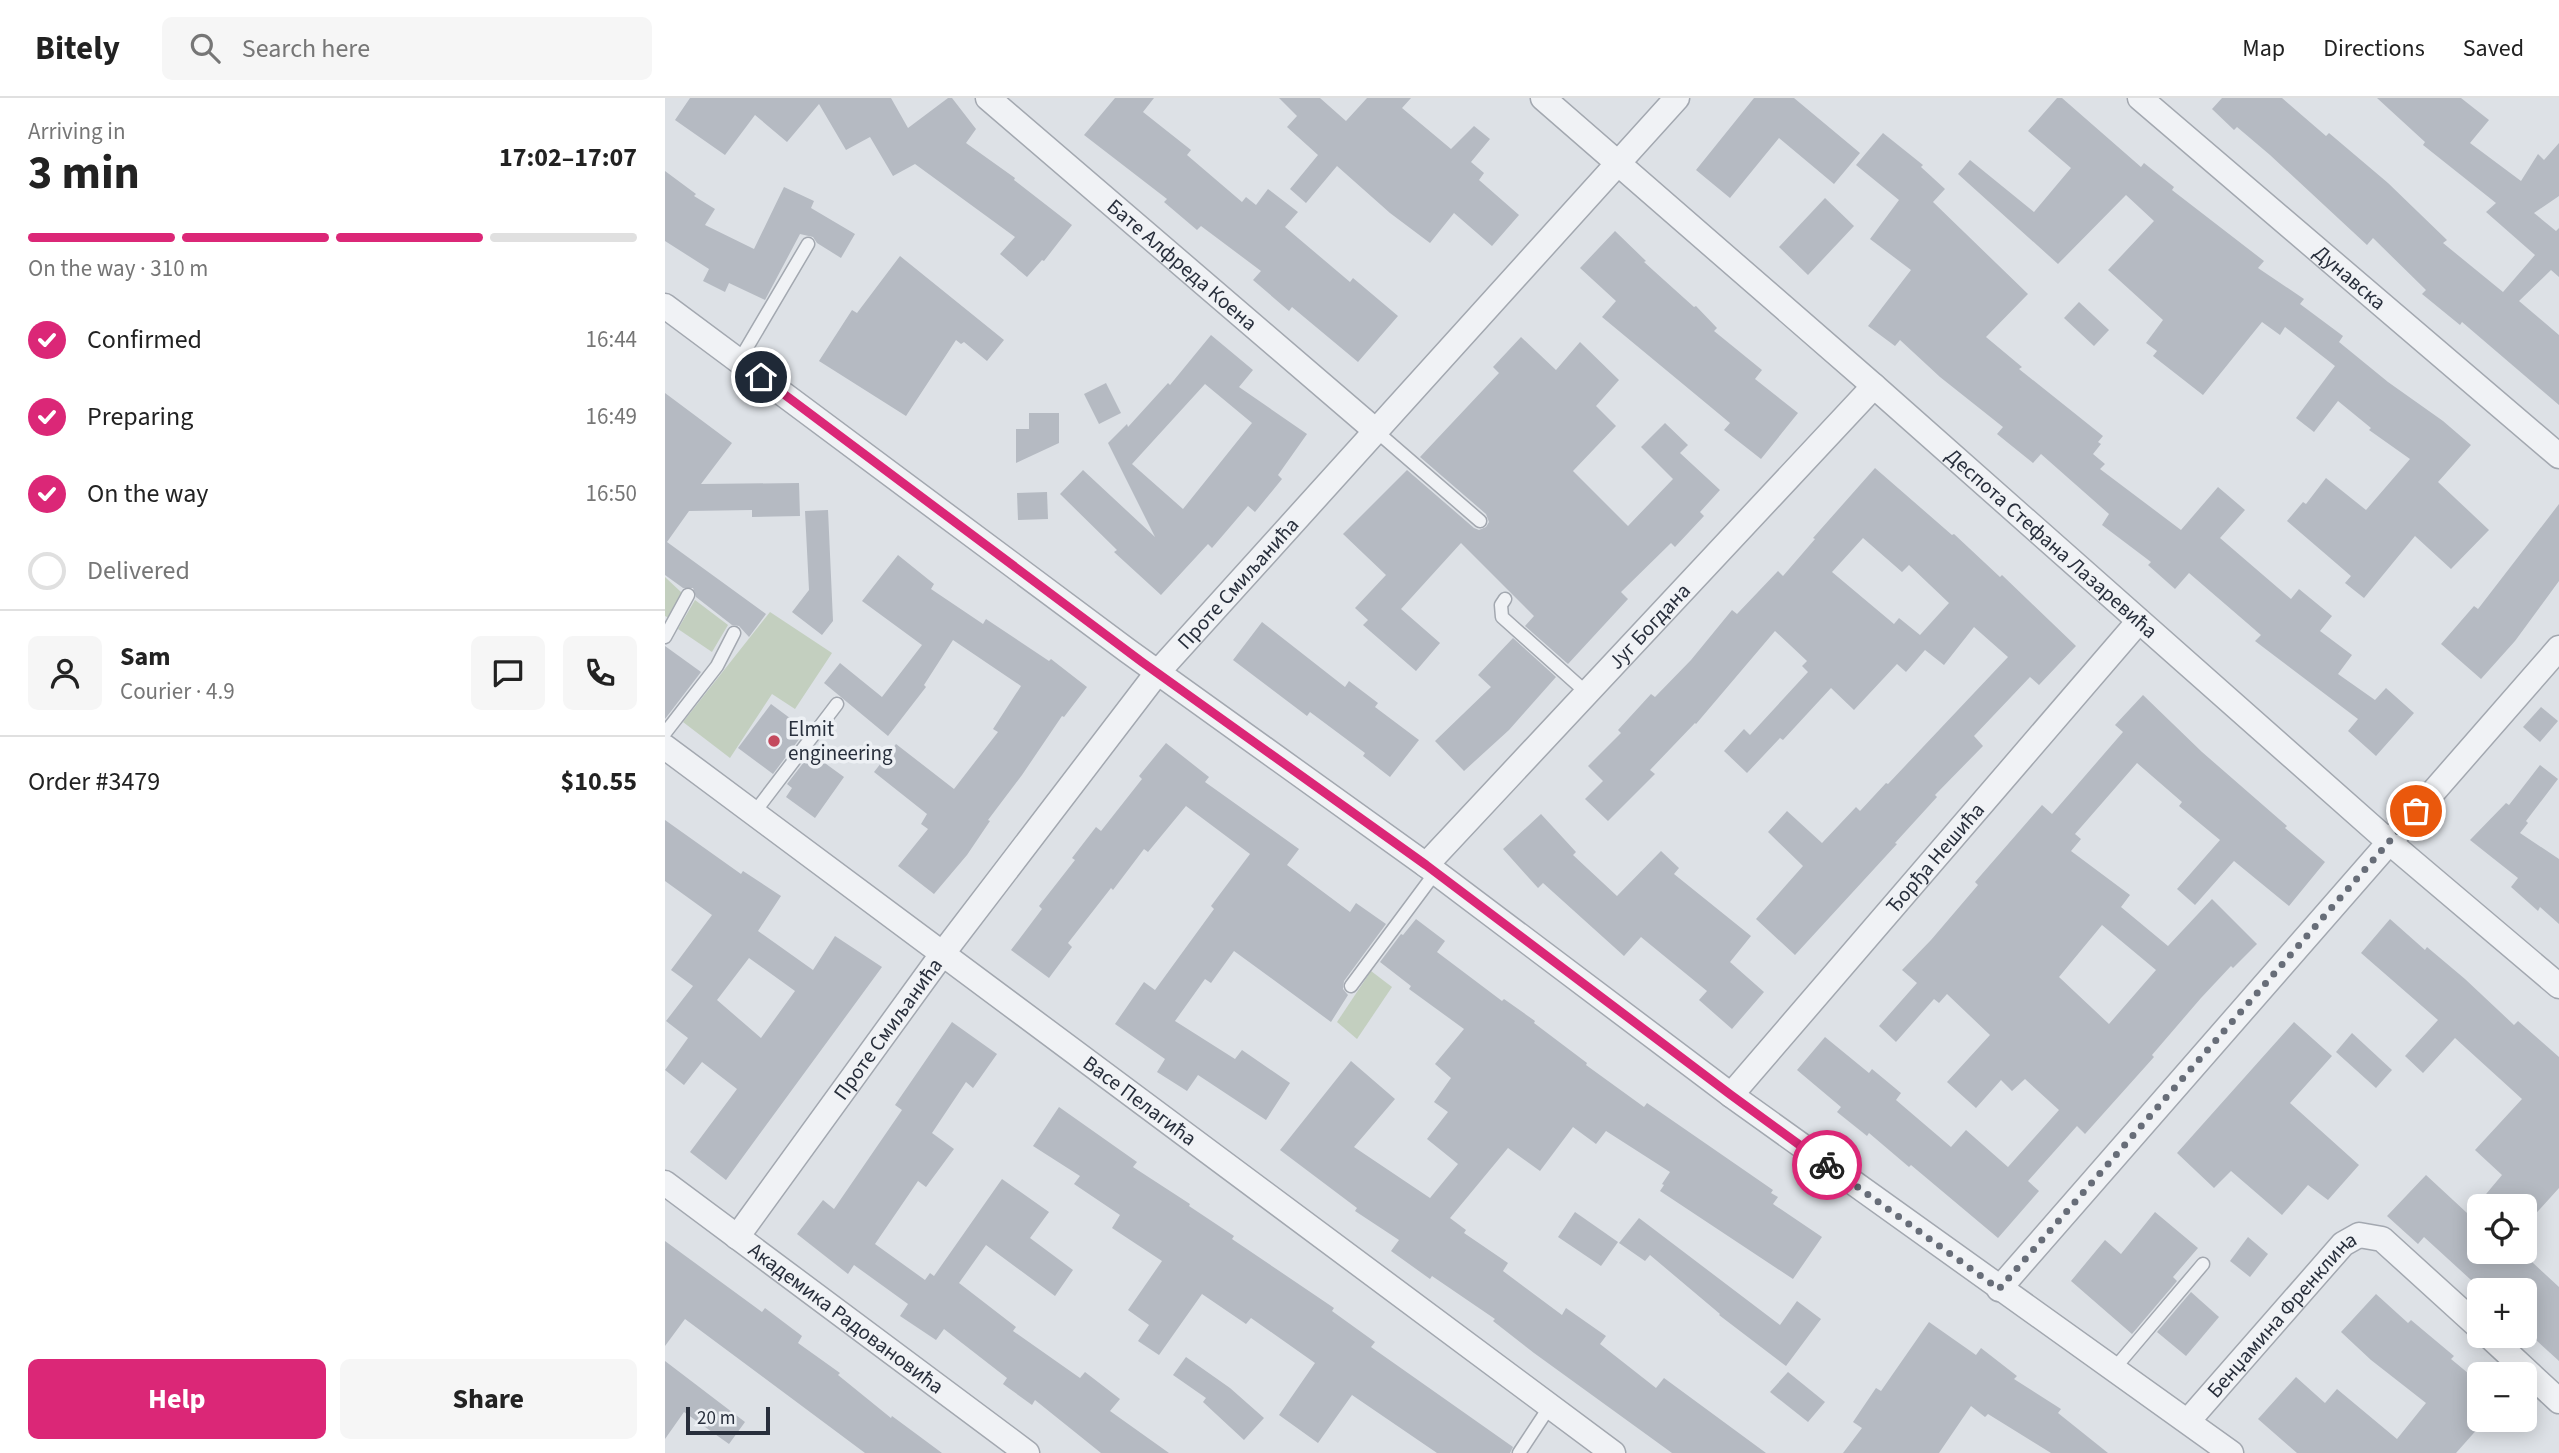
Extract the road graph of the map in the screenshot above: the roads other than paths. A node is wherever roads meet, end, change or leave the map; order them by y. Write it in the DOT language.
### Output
graph roads {
  1 [pos="988,98"];
  2 [pos="1543,98"];
  3 [pos="1677,98"];
  4 [pos="2140,98"];
  5 [pos="1619,164"];
  6 [pos="808,244"];
  7 [pos="665,306"];
  8 [pos="739,361"];
  9 [pos="1874,386"];
  10 [pos="1376,431"];
  11 [pos="2559,456"];
  12 [pos="1480,521"];
  13 [pos="688,595"];
  14 [pos="1505,599"];
  15 [pos="2139,621"];
  16 [pos="734,633"];
  17 [pos="665,637"];
  18 [pos="2559,648"];
  19 [pos="1157,673"];
  20 [pos="1587,693"];
  21 [pos="837,704"];
  22 [pos="665,733"];
  23 [pos="665,747"];
  24 [pos="754,813"];
  25 [pos="2389,842"];
  26 [pos="1431,869"];
  27 [pos="943,953"];
  28 [pos="1351,986"];
  29 [pos="2559,986"];
  30 [pos="1731,1095"];
  31 [pos="665,1183"];
  32 [pos="737,1237"];
  33 [pos="2203,1264"];
  34 [pos="1999,1289"];
  35 [pos="2467,1316"];
  36 [pos="2502,1348"];
  37 [pos="2113,1370"];
  38 [pos="2559,1401"];
  39 [pos="1550,1406"];
  40 [pos="2188,1421"];
  41 [pos="1027,1453"];
  42 [pos="1520,1453"];
  43 [pos="1613,1453"];
  44 [pos="2231,1453"];
  1 -- 10 [label="street, Бате Алфреда Коена"];
  2 -- 5 [label="street, Деспота Стефана Лазаревића"];
  3 -- 5 [label="street, Проте Смиљанића"];
  4 -- 11 [label="street, Дунавска"];
  5 -- 9 [label="street, Деспота Стефана Лазаревића"];
  5 -- 10 [label="street, Проте Смиљанића"];
  6 -- 8 [label="lane"];
  7 -- 8 [label="street"];
  8 -- 19 [label="street"];
  9 -- 15 [label="street, Деспота Стефана Лазаревића"];
  9 -- 20 [label="street, Југ Богдана"];
  10 -- 12 [label="lane"];
  10 -- 19 [label="street, Проте Смиљанића"];
  13 -- 17 [label="lane"];
  14 -- 20 [label="lane"];
  15 -- 25 [label="street, Деспота Стефана Лазаревића"];
  15 -- 30 [label="street, Ђорђа Нешића"];
  16 -- 22 [label="lane"];
  18 -- 25 [label="street"];
  19 -- 26 [label="street"];
  19 -- 27 [label="street, Проте Смиљанића"];
  20 -- 26 [label="street, Југ Богдана"];
  21 -- 24 [label="lane"];
  23 -- 24 [label="street, Васе Пелагића"];
  24 -- 27 [label="street, Васе Пелагића"];
  25 -- 29 [label="street, Деспота Стефана Лазаревића"];
  25 -- 34 [label="street"];
  26 -- 28 [label="lane"];
  26 -- 30 [label="street"];
  27 -- 32 [label="street, Проте Смиљанића"];
  27 -- 39 [label="street, Васе Пелагића"];
  30 -- 34 [label="street"];
  31 -- 32 [label="street, Академика Радовановића"];
  32 -- 41 [label="street, Академика Радовановића"];
  33 -- 37 [label="lane"];
  34 -- 37 [label="street"];
  35 -- 40 [label="street, Бенџамина Френклина"];
  36 -- 38 [label="street"];
  37 -- 40 [label="street"];
  39 -- 42 [label="lane"];
  39 -- 43 [label="street, Васе Пелагића"];
  40 -- 44 [label="street"];
}
